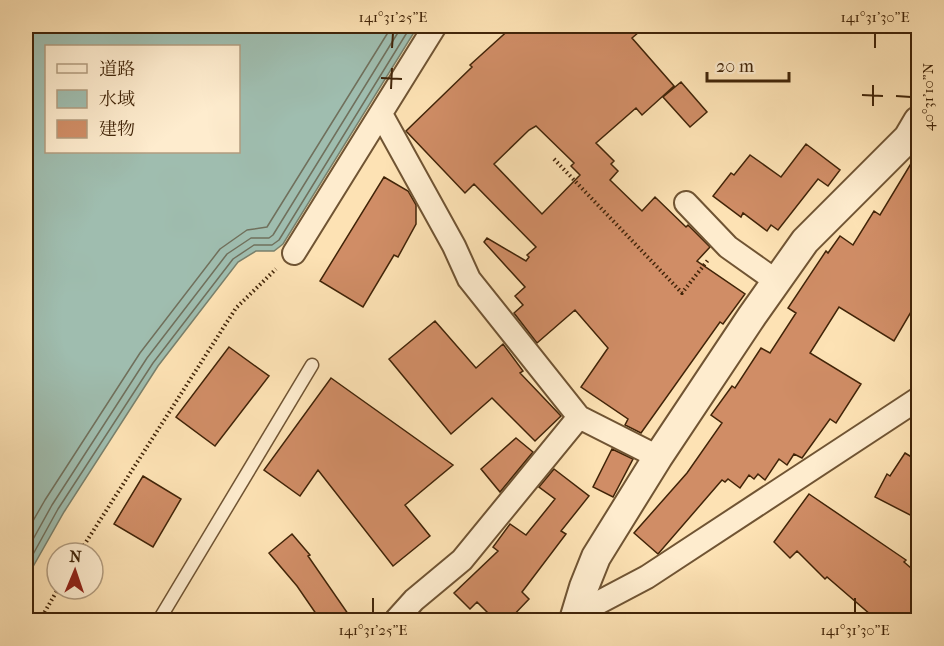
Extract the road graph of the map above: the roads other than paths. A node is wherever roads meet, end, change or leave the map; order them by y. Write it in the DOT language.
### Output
graph roads {
  1 [pos="435,26"];
  2 [pos="381,114"];
  3 [pos="918,121"];
  4 [pos="686,203"];
  5 [pos="294,253"];
  6 [pos="776,281"];
  7 [pos="312,365"];
  8 [pos="918,399"];
  9 [pos="579,417"];
  10 [pos="658,457"];
  11 [pos="575,618"];
  12 [pos="159,621"];
  13 [pos="396,621"];
  1 -- 2 [label="street"];
  2 -- 5 [label="street"];
  2 -- 9 [label="street"];
  3 -- 6 [label="street"];
  4 -- 6 [label="street"];
  6 -- 10 [label="street"];
  7 -- 12 [label="lane"];
  8 -- 11 [label="street"];
  9 -- 10 [label="street"];
  9 -- 13 [label="street"];
  10 -- 11 [label="street"];
}
